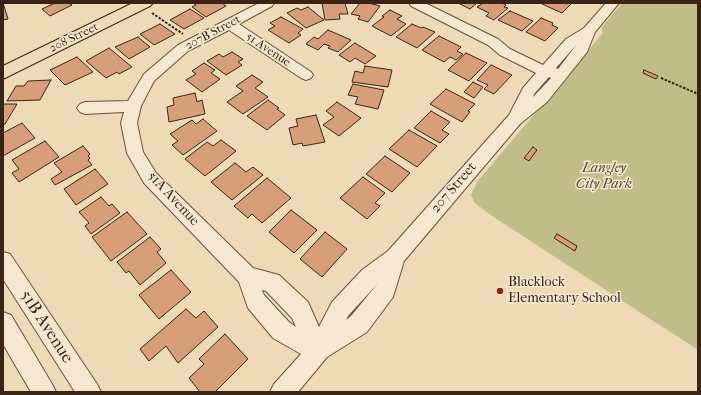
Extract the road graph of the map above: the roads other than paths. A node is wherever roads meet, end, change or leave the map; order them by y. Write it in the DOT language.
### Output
graph roads {
  1 [pos="120,3"];
  2 [pos="268,3"];
  3 [pos="415,3"];
  4 [pos="613,3"];
  5 [pos="147,7"];
  6 [pos="230,24"];
  7 [pos="3,57"];
  8 [pos="553,70"];
  9 [pos="3,72"];
  10 [pos="306,75"];
  11 [pos="133,106"];
  12 [pos="85,108"];
  13 [pos="3,261"];
  14 [pos="3,323"];
  15 [pos="318,350"];
  16 [pos="44,392"];
  17 [pos="89,392"];
  18 [pos="282,392"];
  1 -- 7 [label="main road, 208 Street"];
  2 -- 6 [label="street, 207B Street"];
  3 -- 8 [label="street"];
  4 -- 8 [label="street, 207 Street"];
  5 -- 9 [label="main road, 208 Street"];
  6 -- 10 [label="street, 51 Avenue"];
  6 -- 11 [label="street, 207B Street"];
  8 -- 15 [label="street, 207 Street"];
  11 -- 12 [label="street"];
  11 -- 15 [label="street, 51A Avenue"];
  13 -- 17 [label="street, 51B Avenue"];
  14 -- 16 [label="street"];
  15 -- 18 [label="street, 207 Street"];
}
